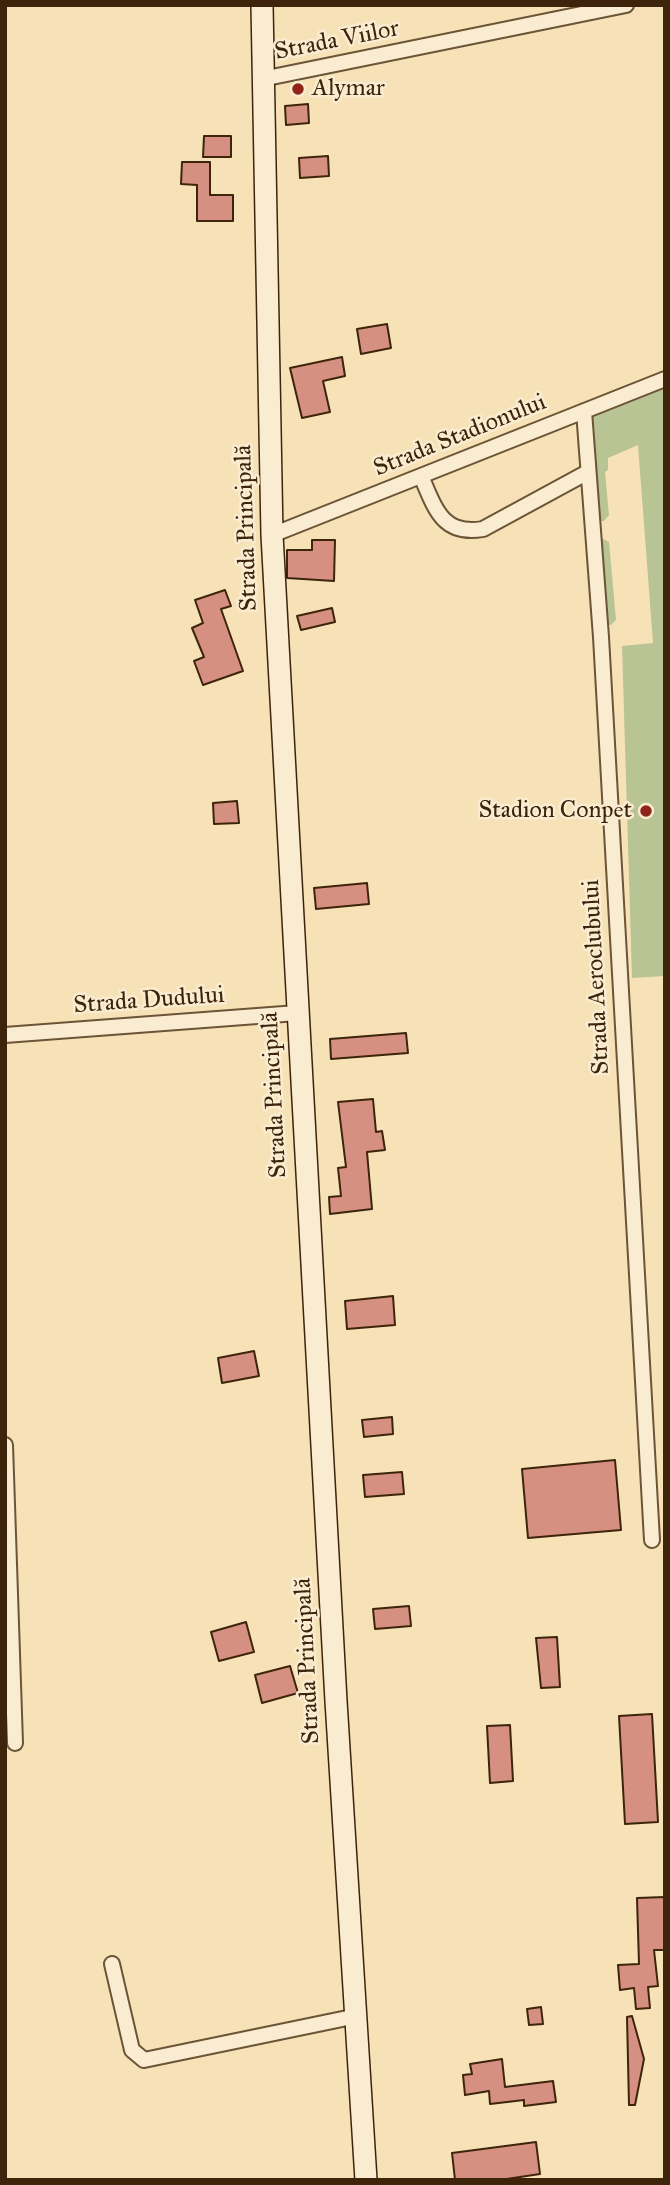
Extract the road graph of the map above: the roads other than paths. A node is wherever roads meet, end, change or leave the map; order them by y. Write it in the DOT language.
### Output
graph roads {
  1 [pos="262,5"];
  2 [pos="626,5"];
  3 [pos="262,79"];
  4 [pos="665,379"];
  5 [pos="584,411"];
  6 [pos="588,472"];
  7 [pos="421,477"];
  8 [pos="272,535"];
  9 [pos="297,1013"];
  10 [pos="5,1035"];
  11 [pos="5,1446"];
  12 [pos="652,1540"];
  13 [pos="10,1699"];
  14 [pos="15,1743"];
  15 [pos="112,1964"];
  16 [pos="357,2015"];
  17 [pos="366,2180"];
  1 -- 3 [label="main road, Strada Principală"];
  2 -- 3 [label="street, Strada Viilor"];
  3 -- 8 [label="main road, Strada Principală"];
  4 -- 5 [label="street, Strada Stadionului"];
  5 -- 6 [label="street, Strada Aeroclubului"];
  5 -- 7 [label="street, Strada Stadionului"];
  6 -- 7 [label="street"];
  6 -- 12 [label="street, Strada Aeroclubului"];
  7 -- 8 [label="street, Strada Stadionului"];
  8 -- 9 [label="main road, Strada Principală"];
  9 -- 10 [label="street, Strada Dudului"];
  9 -- 16 [label="main road, Strada Principală"];
  11 -- 13 [label="street"];
  13 -- 14 [label="street"];
  15 -- 16 [label="street"];
  16 -- 17 [label="main road, Strada Principală"];
}
